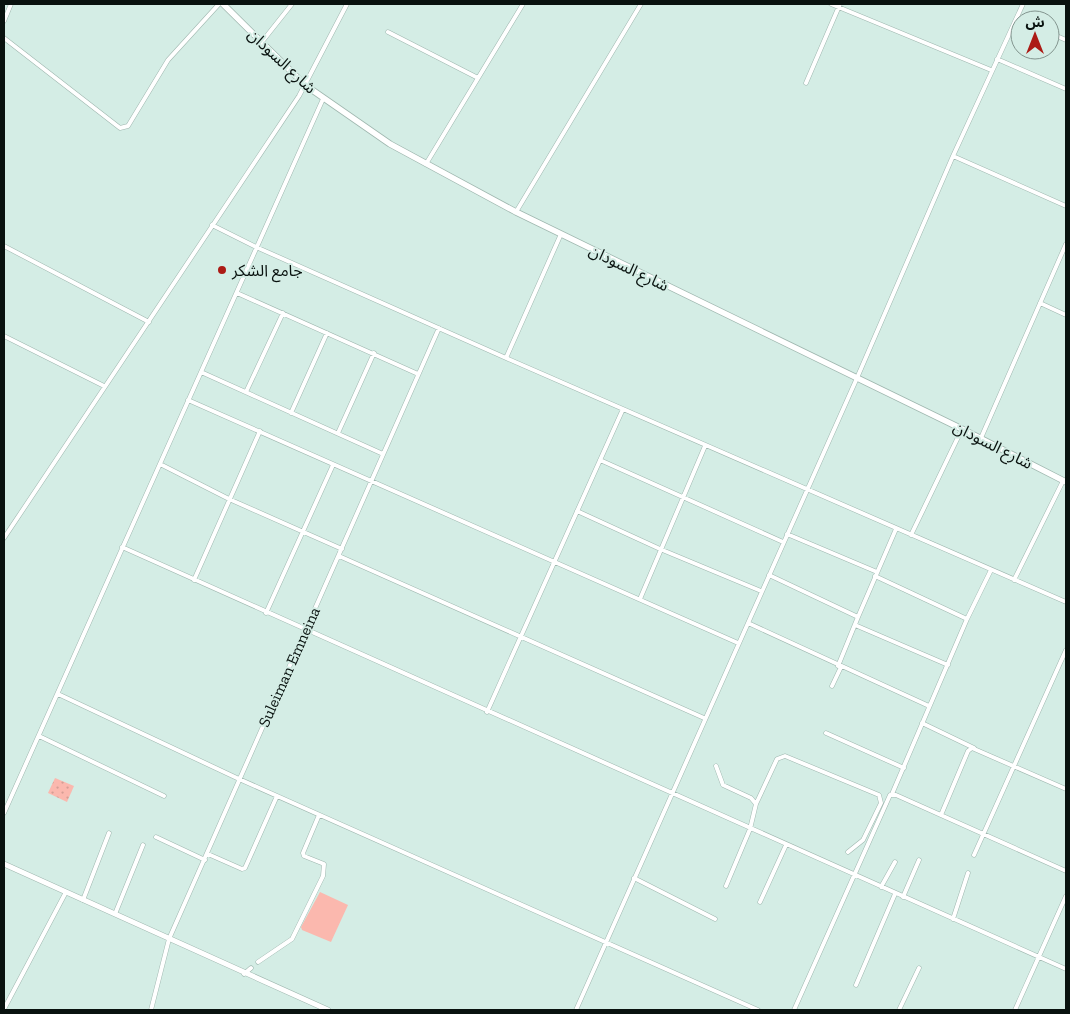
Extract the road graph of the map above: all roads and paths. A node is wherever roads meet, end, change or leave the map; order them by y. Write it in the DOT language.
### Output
graph roads {
  1 [pos="11,4"];
  2 [pos="219,4"];
  3 [pos="223,4"];
  4 [pos="292,4"];
  5 [pos="347,4"];
  6 [pos="523,4"];
  7 [pos="641,4"];
  8 [pos="831,4"];
  9 [pos="840,5"];
  10 [pos="4,20"];
  11 [pos="388,32"];
  12 [pos="1010,34"];
  13 [pos="4,38"];
  14 [pos="261,43"];
  15 [pos="997,59"];
  16 [pos="991,70"];
  17 [pos="478,78"];
  18 [pos="806,83"];
  19 [pos="305,85"];
  20 [pos="1066,89"];
  21 [pos="324,99"];
  22 [pos="953,156"];
  23 [pos="426,164"];
  24 [pos="1066,206"];
  25 [pos="516,212"];
  26 [pos="212,225"];
  27 [pos="561,234"];
  28 [pos="1066,244"];
  29 [pos="4,246"];
  30 [pos="256,247"];
  31 [pos="1059,259"];
  32 [pos="1066,262"];
  33 [pos="237,293"];
  34 [pos="1040,303"];
  35 [pos="283,313"];
  36 [pos="1066,315"];
  37 [pos="149,322"];
  38 [pos="439,328"];
  39 [pos="327,333"];
  40 [pos="4,336"];
  41 [pos="374,353"];
  42 [pos="506,358"];
  43 [pos="201,372"];
  44 [pos="418,374"];
  45 [pos="857,378"];
  46 [pos="104,386"];
  47 [pos="246,392"];
  48 [pos="188,400"];
  49 [pos="623,409"];
  50 [pos="291,413"];
  51 [pos="962,429"];
  52 [pos="260,431"];
  53 [pos="338,433"];
  54 [pos="981,438"];
  55 [pos="705,446"];
  56 [pos="384,454"];
  57 [pos="600,460"];
  58 [pos="160,464"];
  59 [pos="333,465"];
  60 [pos="1065,481"];
  61 [pos="371,482"];
  62 [pos="806,490"];
  63 [pos="683,497"];
  64 [pos="229,498"];
  65 [pos="577,511"];
  66 [pos="896,529"];
  67 [pos="302,532"];
  68 [pos="787,534"];
  69 [pos="911,536"];
  70 [pos="4,538"];
  71 [pos="783,542"];
  72 [pos="122,547"];
  73 [pos="342,548"];
  74 [pos="660,549"];
  75 [pos="339,556"];
  76 [pos="553,562"];
  77 [pos="991,570"];
  78 [pos="769,574"];
  79 [pos="876,574"];
  80 [pos="194,580"];
  81 [pos="1014,580"];
  82 [pos="761,591"];
  83 [pos="640,599"];
  84 [pos="1066,602"];
  85 [pos="266,613"];
  86 [pos="858,617"];
  87 [pos="967,619"];
  88 [pos="748,623"];
  89 [pos="854,625"];
  90 [pos="305,630"];
  91 [pos="521,635"];
  92 [pos="738,643"];
  93 [pos="1066,650"];
  94 [pos="948,665"];
  95 [pos="839,666"];
  96 [pos="832,686"];
  97 [pos="58,694"];
  98 [pos="929,706"];
  99 [pos="487,712"];
  100 [pos="704,718"];
  101 [pos="922,723"];
  102 [pos="826,733"];
  103 [pos="39,736"];
  104 [pos="974,748"];
  105 [pos="716,766"];
  106 [pos="1016,767"];
  107 [pos="904,768"];
  108 [pos="238,779"];
  109 [pos="1066,789"];
  110 [pos="670,794"];
  111 [pos="892,794"];
  112 [pos="164,796"];
  113 [pos="277,796"];
  114 [pos="756,804"];
  115 [pos="4,814"];
  116 [pos="319,814"];
  117 [pos="941,815"];
  118 [pos="750,829"];
  119 [pos="109,833"];
  120 [pos="983,834"];
  121 [pos="156,837"];
  122 [pos="143,845"];
  123 [pos="786,845"];
  124 [pos="848,852"];
  125 [pos="208,854"];
  126 [pos="974,855"];
  127 [pos="204,860"];
  128 [pos="919,860"];
  129 [pos="895,862"];
  130 [pos="4,864"];
  131 [pos="1066,871"];
  132 [pos="968,874"];
  133 [pos="854,876"];
  134 [pos="634,878"];
  135 [pos="726,886"];
  136 [pos="881,888"];
  137 [pos="66,892"];
  138 [pos="895,894"];
  139 [pos="1066,896"];
  140 [pos="903,897"];
  141 [pos="83,900"];
  142 [pos="760,902"];
  143 [pos="115,914"];
  144 [pos="715,919"];
  145 [pos="953,919"];
  146 [pos="169,939"];
  147 [pos="605,942"];
  148 [pos="1039,957"];
  149 [pos="258,962"];
  150 [pos="251,968"];
  151 [pos="919,968"];
  152 [pos="1066,969"];
  153 [pos="244,974"];
  154 [pos="856,985"];
  155 [pos="4,1009"];
  156 [pos="151,1010"];
  157 [pos="328,1010"];
  158 [pos="576,1010"];
  159 [pos="758,1010"];
  160 [pos="794,1010"];
  161 [pos="900,1010"];
  162 [pos="1015,1010"];
  1 -- 10 [label="street"];
  2 -- 13 [label="street"];
  3 -- 14 [label="main road, شارع السودان"];
  4 -- 14 [label="street"];
  5 -- 19 [label="street"];
  6 -- 17 [label="street"];
  7 -- 25 [label="street"];
  8 -- 9 [label="street"];
  9 -- 16 [label="street"];
  9 -- 18 [label="street"];
  11 -- 17 [label="street"];
  12 -- 15 [label="street"];
  14 -- 19 [label="main road, شارع السودان"];
  15 -- 16 [label="street"];
  15 -- 20 [label="street"];
  16 -- 22 [label="street"];
  17 -- 23 [label="street"];
  19 -- 21 [label="main road, شارع السودان"];
  19 -- 26 [label="street"];
  21 -- 23 [label="main road, شارع السودان"];
  21 -- 30 [label="street"];
  22 -- 24 [label="street"];
  22 -- 45 [label="street"];
  23 -- 25 [label="main road, شارع السودان"];
  25 -- 27 [label="main road, شارع السودان"];
  26 -- 30 [label="street"];
  26 -- 37 [label="street"];
  27 -- 42 [label="street"];
  27 -- 45 [label="main road, شارع السودان"];
  28 -- 31 [label="street"];
  29 -- 37 [label="street"];
  30 -- 33 [label="street"];
  30 -- 38 [label="street"];
  31 -- 32 [label="street"];
  31 -- 34 [label="street"];
  33 -- 35 [label="street"];
  33 -- 43 [label="street"];
  34 -- 36 [label="street"];
  34 -- 54 [label="street"];
  35 -- 39 [label="street"];
  35 -- 47 [label="street"];
  37 -- 46 [label="street"];
  38 -- 42 [label="street"];
  38 -- 44 [label="street, Suleiman Emneina"];
  39 -- 41 [label="street"];
  39 -- 50 [label="street"];
  40 -- 46 [label="street"];
  41 -- 44 [label="street"];
  41 -- 53 [label="street"];
  42 -- 49 [label="street"];
  43 -- 47 [label="street"];
  43 -- 48 [label="street"];
  44 -- 56 [label="street, Suleiman Emneina"];
  45 -- 51 [label="main road, شارع السودان"];
  45 -- 62 [label="street"];
  46 -- 70 [label="street"];
  47 -- 50 [label="street"];
  48 -- 52 [label="street"];
  48 -- 58 [label="street"];
  49 -- 55 [label="street"];
  49 -- 57 [label="street"];
  50 -- 53 [label="street"];
  51 -- 54 [label="main road, شارع السودان"];
  51 -- 69 [label="street"];
  52 -- 59 [label="street"];
  52 -- 64 [label="street"];
  53 -- 56 [label="street"];
  54 -- 60 [label="main road, شارع السودان"];
  55 -- 62 [label="street"];
  55 -- 63 [label="street"];
  56 -- 61 [label="street, Suleiman Emneina"];
  57 -- 63 [label="street"];
  57 -- 65 [label="street"];
  58 -- 64 [label="street"];
  58 -- 72 [label="street"];
  59 -- 61 [label="street"];
  59 -- 67 [label="street"];
  60 -- 81 [label="street"];
  61 -- 73 [label="street, Suleiman Emneina"];
  61 -- 76 [label="street"];
  62 -- 66 [label="street"];
  62 -- 68 [label="street"];
  63 -- 71 [label="street"];
  63 -- 74 [label="street"];
  64 -- 67 [label="street"];
  64 -- 80 [label="street"];
  65 -- 74 [label="street"];
  65 -- 76 [label="street"];
  66 -- 69 [label="street"];
  66 -- 79 [label="street"];
  67 -- 73 [label="street"];
  67 -- 85 [label="street"];
  68 -- 71 [label="street"];
  68 -- 79 [label="street"];
  69 -- 77 [label="street"];
  71 -- 78 [label="street"];
  72 -- 80 [label="street"];
  72 -- 97 [label="street"];
  73 -- 75 [label="street, Suleiman Emneina"];
  74 -- 82 [label="street"];
  74 -- 83 [label="street"];
  75 -- 90 [label="street, Suleiman Emneina"];
  75 -- 91 [label="street"];
  76 -- 83 [label="street"];
  76 -- 91 [label="street"];
  77 -- 81 [label="street"];
  77 -- 87 [label="street"];
  78 -- 82 [label="street"];
  78 -- 86 [label="street"];
  79 -- 86 [label="street"];
  79 -- 87 [label="street"];
  80 -- 85 [label="street"];
  81 -- 84 [label="street"];
  82 -- 88 [label="street"];
  83 -- 92 [label="street"];
  85 -- 90 [label="street"];
  86 -- 89 [label="street"];
  87 -- 94 [label="street"];
  88 -- 92 [label="street"];
  88 -- 95 [label="street"];
  89 -- 94 [label="street"];
  89 -- 95 [label="street"];
  90 -- 99 [label="street"];
  90 -- 108 [label="street, Suleiman Emneina"];
  91 -- 99 [label="street"];
  91 -- 100 [label="street"];
  92 -- 100 [label="street"];
  93 -- 106 [label="street"];
  94 -- 98 [label="street"];
  95 -- 96 [label="street"];
  95 -- 98 [label="street"];
  97 -- 103 [label="street"];
  97 -- 108 [label="street"];
  98 -- 101 [label="street"];
  99 -- 110 [label="street"];
  100 -- 110 [label="street"];
  101 -- 104 [label="street"];
  101 -- 107 [label="street"];
  102 -- 107 [label="street"];
  103 -- 112 [label="street"];
  103 -- 115 [label="street"];
  104 -- 106 [label="street"];
  104 -- 117 [label="street"];
  105 -- 114 [label="street"];
  106 -- 109 [label="street"];
  106 -- 120 [label="street"];
  107 -- 111 [label="street"];
  108 -- 113 [label="street"];
  108 -- 125 [label="street, Suleiman Emneina"];
  110 -- 118 [label="street"];
  110 -- 134 [label="street"];
  111 -- 117 [label="street"];
  111 -- 133 [label="street"];
  113 -- 116 [label="street"];
  113 -- 125 [label="street"];
  114 -- 118 [label="street"];
  114 -- 124 [label="street"];
  116 -- 147 [label="street"];
  116 -- 149 [label="street"];
  117 -- 120 [label="street"];
  118 -- 123 [label="street"];
  118 -- 135 [label="street"];
  119 -- 141 [label="street"];
  120 -- 126 [label="street"];
  120 -- 131 [label="street"];
  121 -- 127 [label="street"];
  122 -- 143 [label="street"];
  123 -- 133 [label="street"];
  123 -- 142 [label="street"];
  125 -- 127 [label="street, Suleiman Emneina"];
  127 -- 146 [label="street, Suleiman Emneina"];
  128 -- 140 [label="street"];
  129 -- 136 [label="street"];
  130 -- 137 [label="street"];
  132 -- 145 [label="street"];
  133 -- 136 [label="street"];
  133 -- 160 [label="street"];
  134 -- 144 [label="street"];
  134 -- 147 [label="street"];
  136 -- 138 [label="street"];
  137 -- 141 [label="street"];
  137 -- 155 [label="street"];
  138 -- 140 [label="street"];
  138 -- 154 [label="street"];
  139 -- 148 [label="street"];
  140 -- 145 [label="street"];
  141 -- 143 [label="street"];
  143 -- 146 [label="street"];
  145 -- 148 [label="street"];
  146 -- 153 [label="street"];
  146 -- 156 [label="street, Suleiman Emneina"];
  147 -- 158 [label="street"];
  147 -- 159 [label="street"];
  148 -- 152 [label="street"];
  148 -- 162 [label="street"];
  150 -- 153 [label="street"];
  151 -- 161 [label="street"];
  153 -- 157 [label="street"];
}
